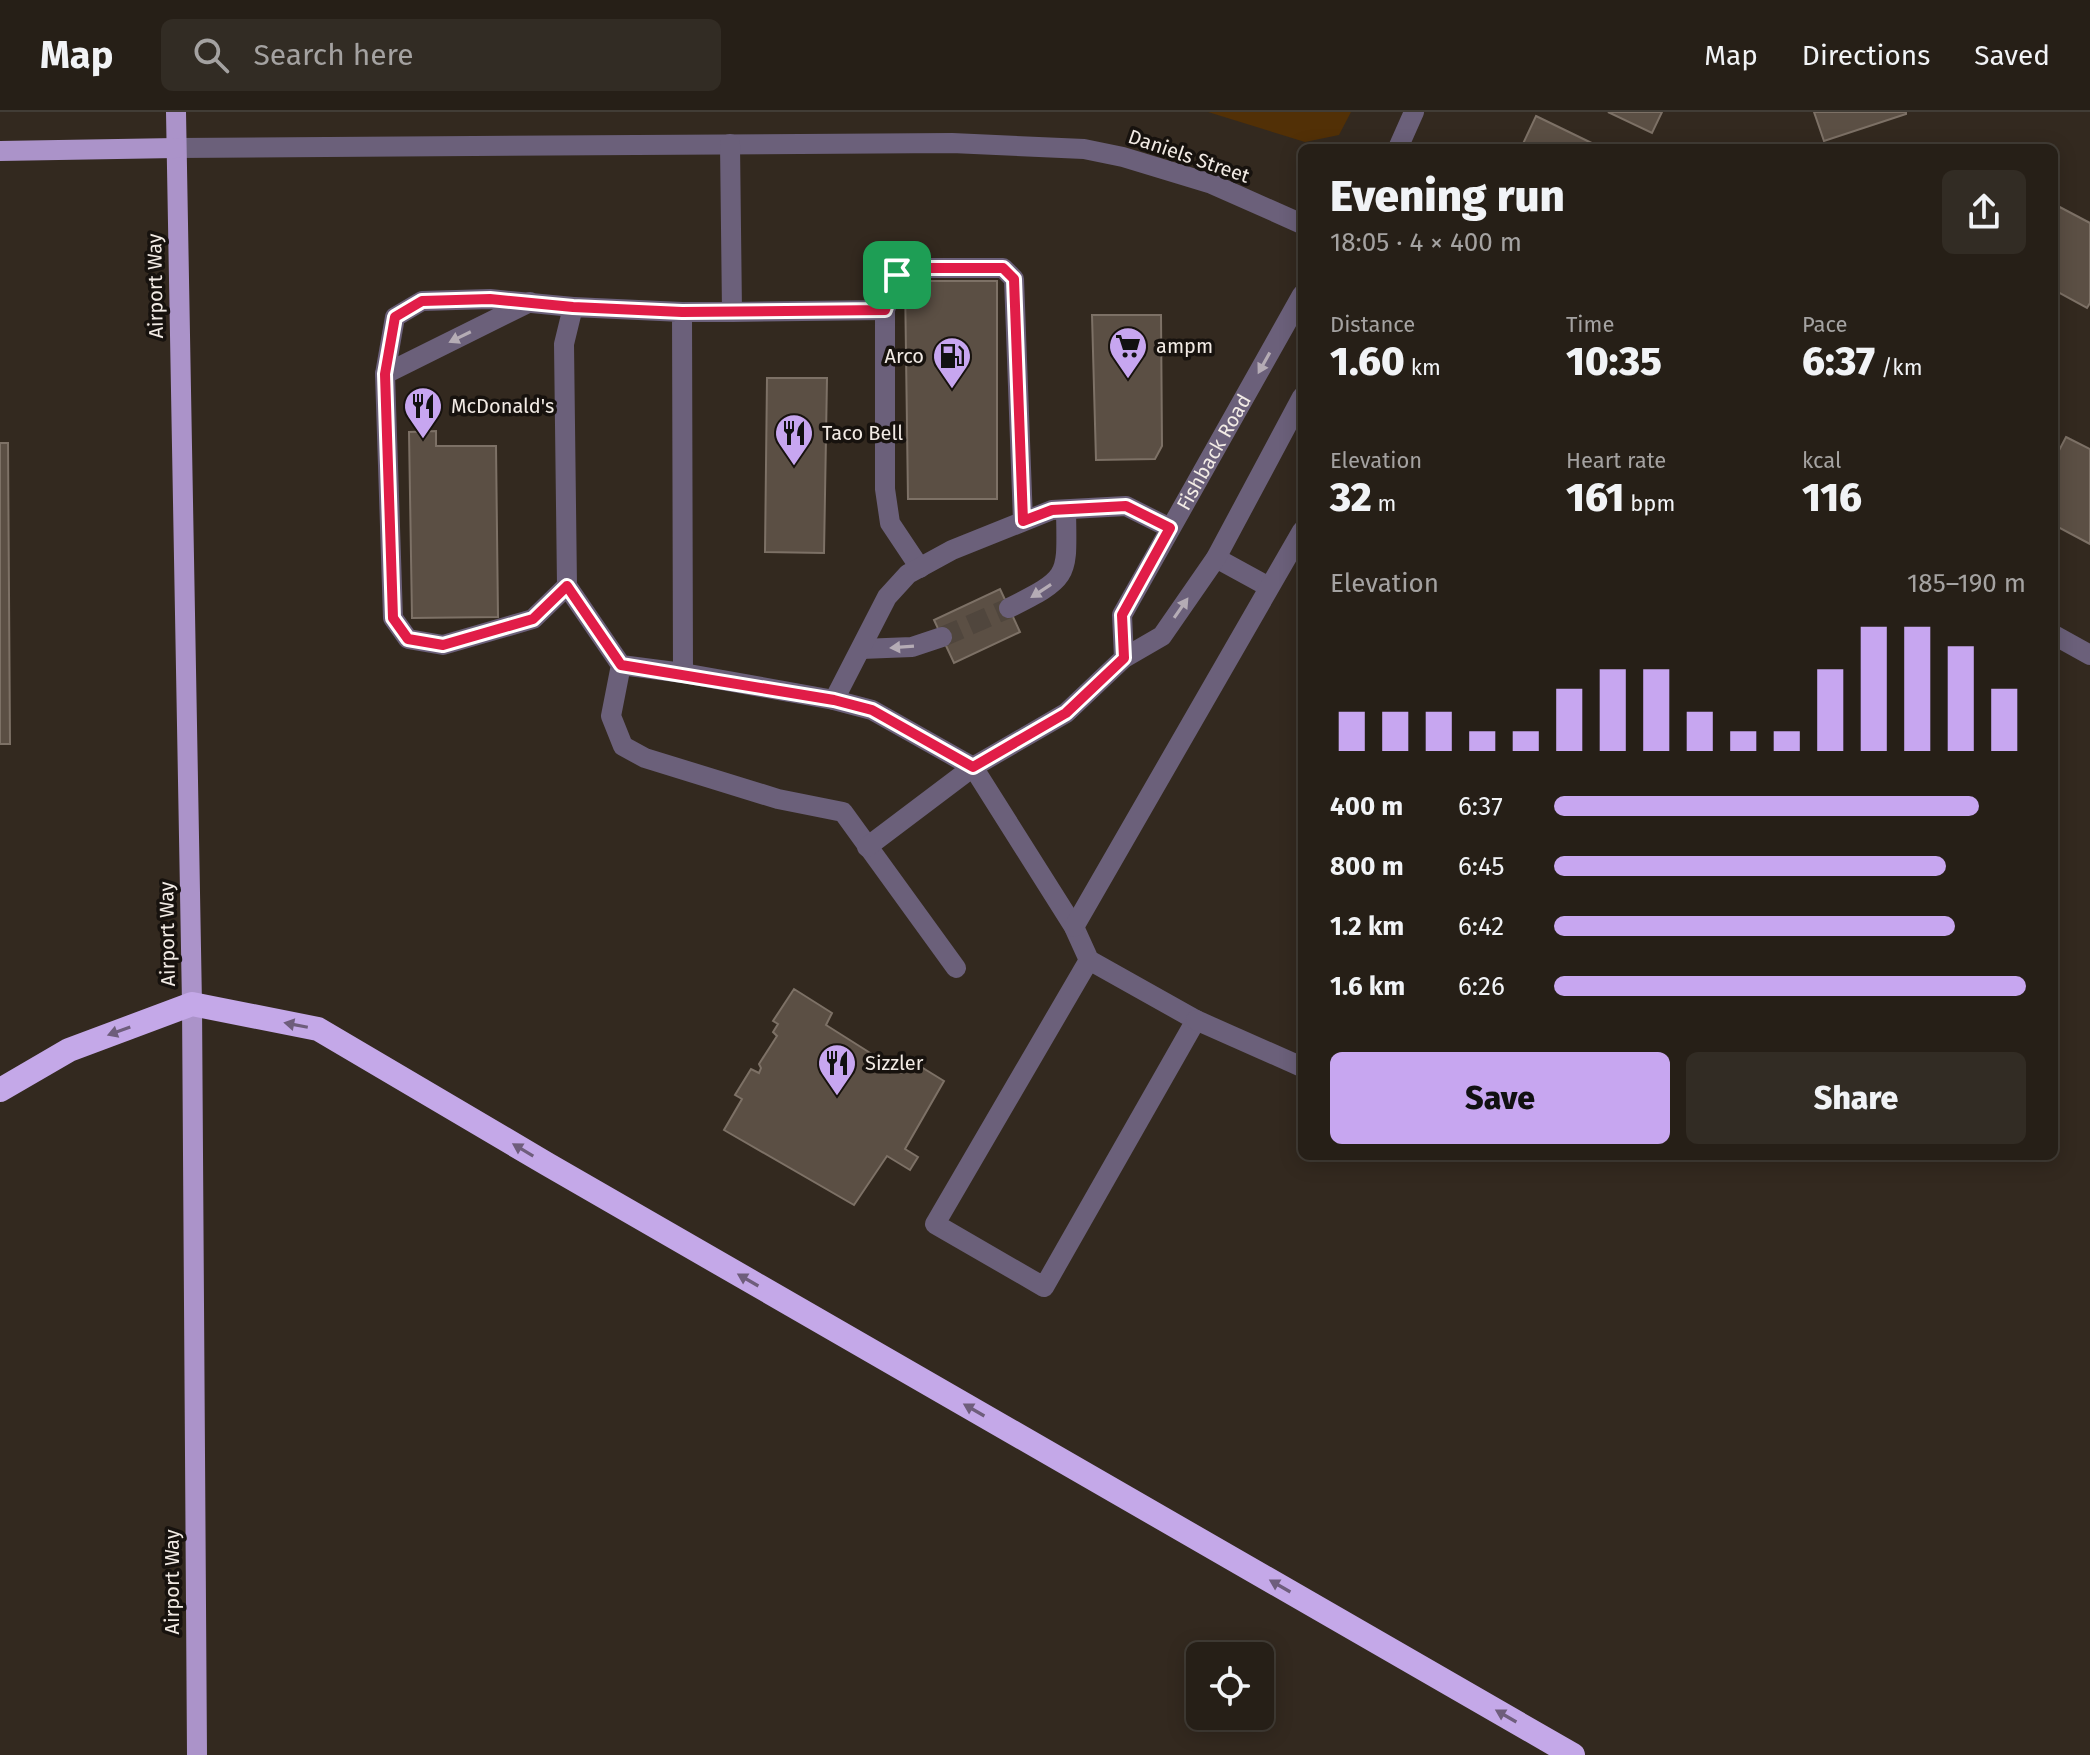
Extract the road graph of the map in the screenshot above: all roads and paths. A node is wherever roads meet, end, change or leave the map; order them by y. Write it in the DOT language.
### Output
graph roads {
  1 [pos="176,112"];
  2 [pos="1414,112"];
  3 [pos="730,144"];
  4 [pos="1400,144"];
  5 [pos="176,148"];
  6 [pos="0,151"];
  7 [pos="1298,222"];
  8 [pos="530,302"];
  9 [pos="1298,302"];
  10 [pos="573,307"];
  11 [pos="885,310"];
  12 [pos="682,312"];
  13 [pos="732,312"];
  14 [pos="385,374"];
  15 [pos="1298,404"];
  16 [pos="1066,510"];
  17 [pos="1023,521"];
  18 [pos="1170,528"];
  19 [pos="1298,538"];
  20 [pos="1216,558"];
  21 [pos="920,568"];
  22 [pos="567,586"];
  23 [pos="1269,587"];
  24 [pos="1009,608"];
  25 [pos="942,637"];
  26 [pos="2058,637"];
  27 [pos="861,649"];
  28 [pos="2090,655"];
  29 [pos="1124,658"];
  30 [pos="621,665"];
  31 [pos="683,673"];
  32 [pos="834,700"];
  33 [pos="973,767"];
  34 [pos="867,847"];
  35 [pos="1074,927"];
  36 [pos="1089,960"];
  37 [pos="956,968"];
  38 [pos="192,1004"];
  39 [pos="1196,1020"];
  40 [pos="1298,1065"];
  41 [pos="0,1090"];
  42 [pos="197,1755"];
  43 [pos="1573,1755"];
  1 -- 5 [label="main road, Airport Way"];
  2 -- 4 [label="street"];
  3 -- 5 [label="street, Daniels Street"];
  3 -- 7 [label="street, Daniels Street"];
  3 -- 13 [label="street"];
  5 -- 6 [label="main road, Daniels Street"];
  5 -- 38 [label="main road, Airport Way"];
  8 -- 10 [label="street"];
  8 -- 14 [label="street, one-way"];
  8 -- 14 [label="street"];
  9 -- 18 [label="street, Fishback Road, one-way"];
  10 -- 12 [label="street"];
  10 -- 22 [label="street"];
  11 -- 13 [label="street"];
  11 -- 17 [label="street"];
  11 -- 21 [label="street"];
  12 -- 13 [label="street"];
  12 -- 31 [label="street"];
  14 -- 22 [label="street"];
  15 -- 20 [label="street"];
  16 -- 17 [label="street"];
  16 -- 18 [label="street"];
  16 -- 24 [label="street, one-way"];
  17 -- 21 [label="street"];
  18 -- 29 [label="street, Fishback Road"];
  19 -- 23 [label="street"];
  20 -- 23 [label="street"];
  29 -- 20 [label="street, one-way"];
  21 -- 27 [label="street"];
  22 -- 30 [label="street"];
  23 -- 35 [label="street"];
  25 -- 27 [label="street, one-way"];
  26 -- 28 [label="street"];
  27 -- 32 [label="street"];
  29 -- 33 [label="street"];
  30 -- 31 [label="street"];
  30 -- 34 [label="street"];
  31 -- 32 [label="street"];
  32 -- 33 [label="street"];
  33 -- 34 [label="street"];
  33 -- 35 [label="street"];
  34 -- 37 [label="street"];
  35 -- 36 [label="street"];
  36 -- 39 [label="street"];
  36 -- 39 [label="street"];
  38 -- 41 [label="highway, one-way"];
  38 -- 42 [label="main road, Airport Way"];
  43 -- 38 [label="highway, one-way"];
  39 -- 40 [label="street"];
}
